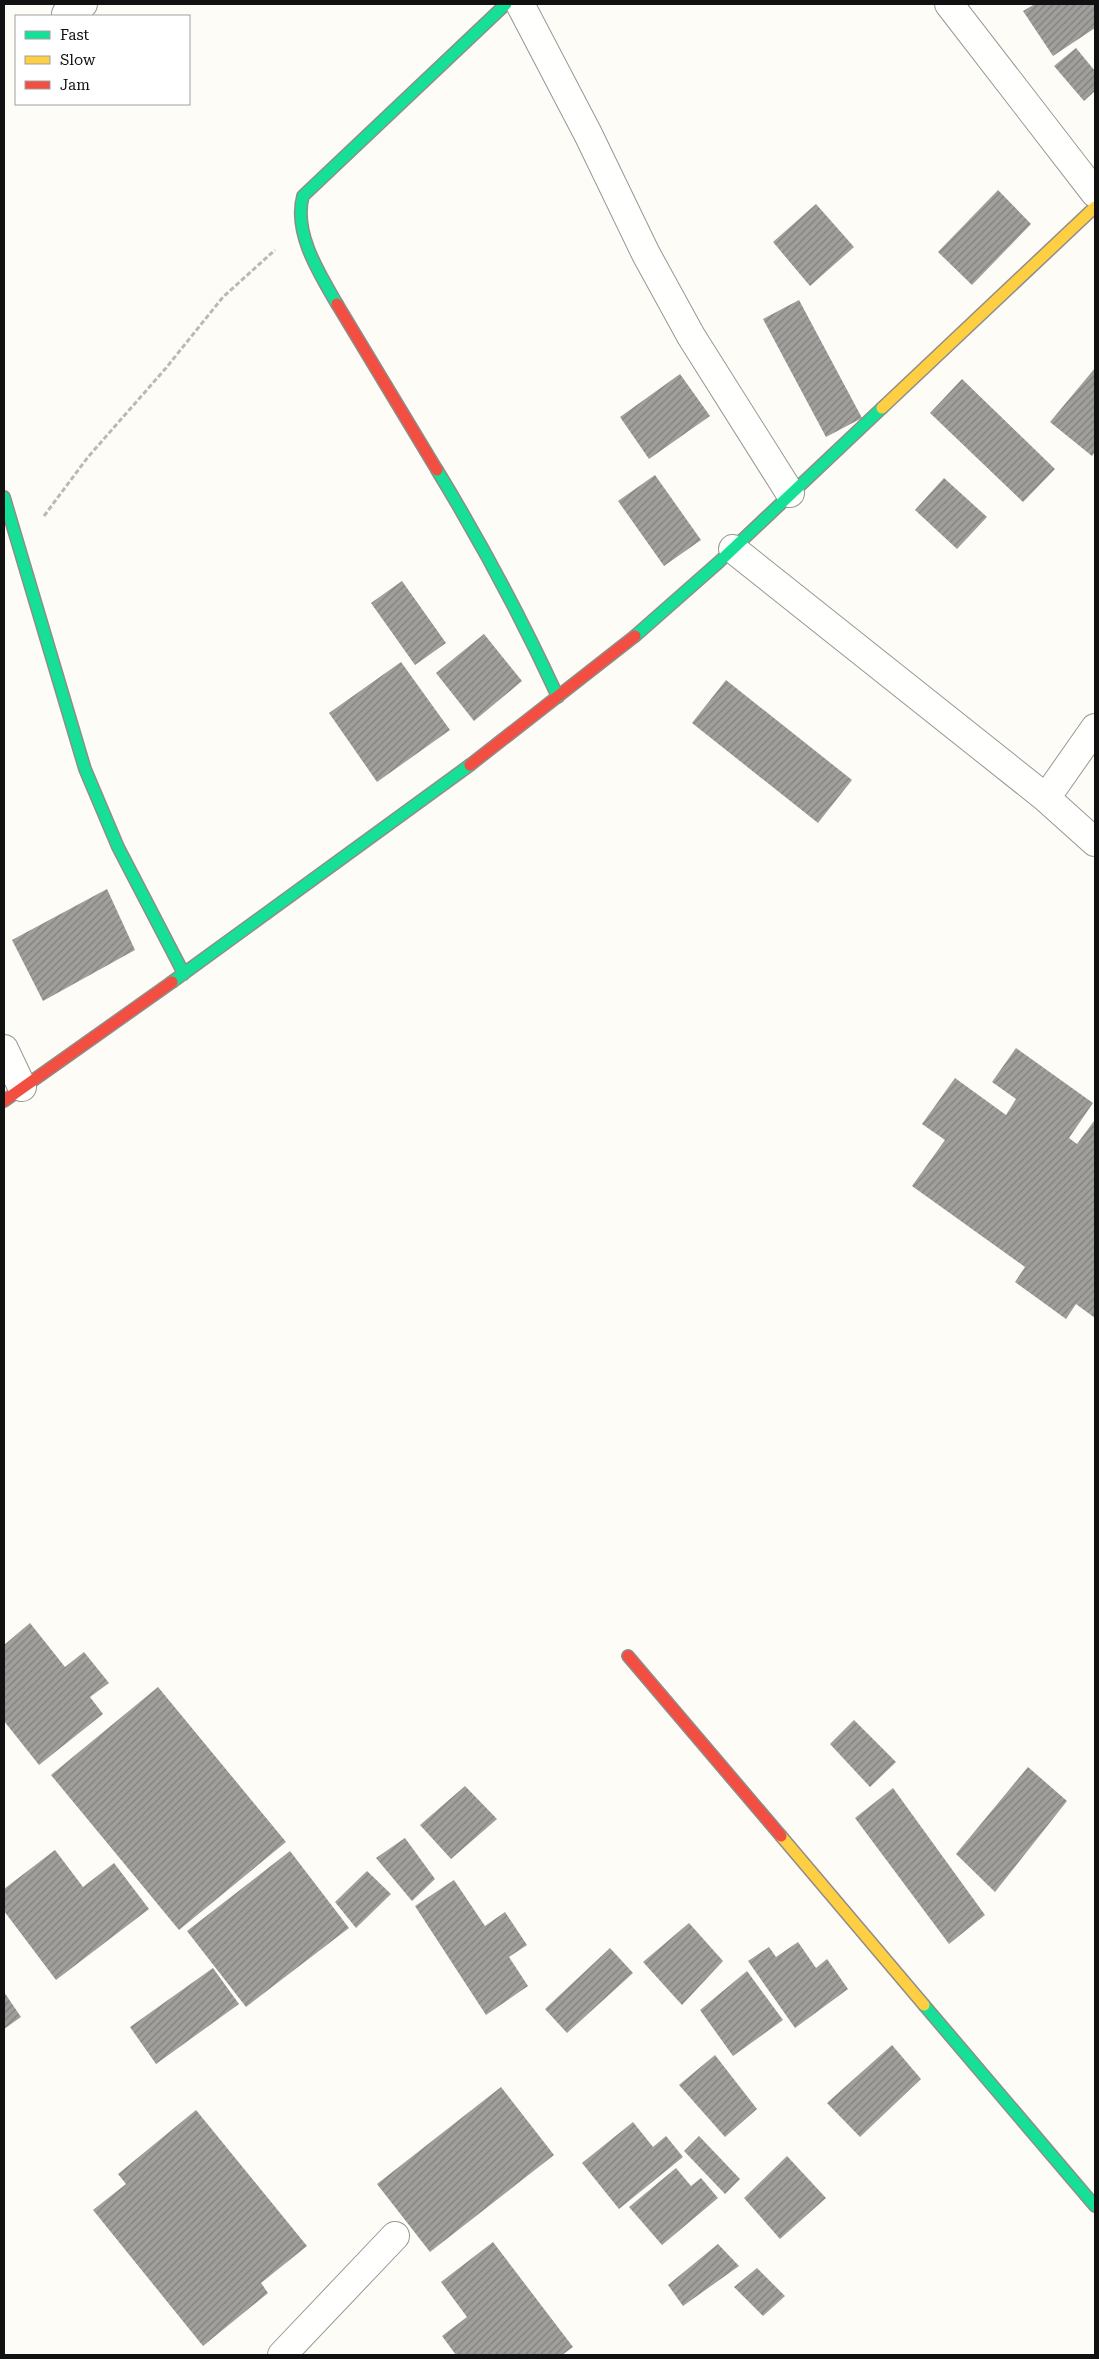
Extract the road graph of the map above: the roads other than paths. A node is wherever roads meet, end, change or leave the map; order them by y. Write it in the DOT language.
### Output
graph roads {
  1 [pos="506,4"];
  2 [pos="520,4"];
  3 [pos="949,4"];
  4 [pos="1095,193"];
  5 [pos="1095,207"];
  6 [pos="790,493"];
  7 [pos="4,497"];
  8 [pos="732,549"];
  9 [pos="558,697"];
  10 [pos="1095,728"];
  11 [pos="1046,798"];
  12 [pos="1095,842"];
  13 [pos="184,974"];
  14 [pos="4,1049"];
  15 [pos="13,1094"];
  16 [pos="628,1656"];
  17 [pos="1095,2206"];
  18 [pos="395,2236"];
  19 [pos="282,2355"];
  1 -- 9 [label="street"];
  2 -- 6 [label="street"];
  3 -- 4 [label="street"];
  5 -- 6 [label="street"];
  6 -- 8 [label="street"];
  7 -- 13 [label="street"];
  8 -- 9 [label="street"];
  8 -- 11 [label="street"];
  9 -- 13 [label="street"];
  10 -- 11 [label="street"];
  11 -- 12 [label="street"];
  13 -- 15 [label="street"];
  14 -- 15 [label="street"];
  16 -- 17 [label="street"];
  18 -- 19 [label="street"];
}
